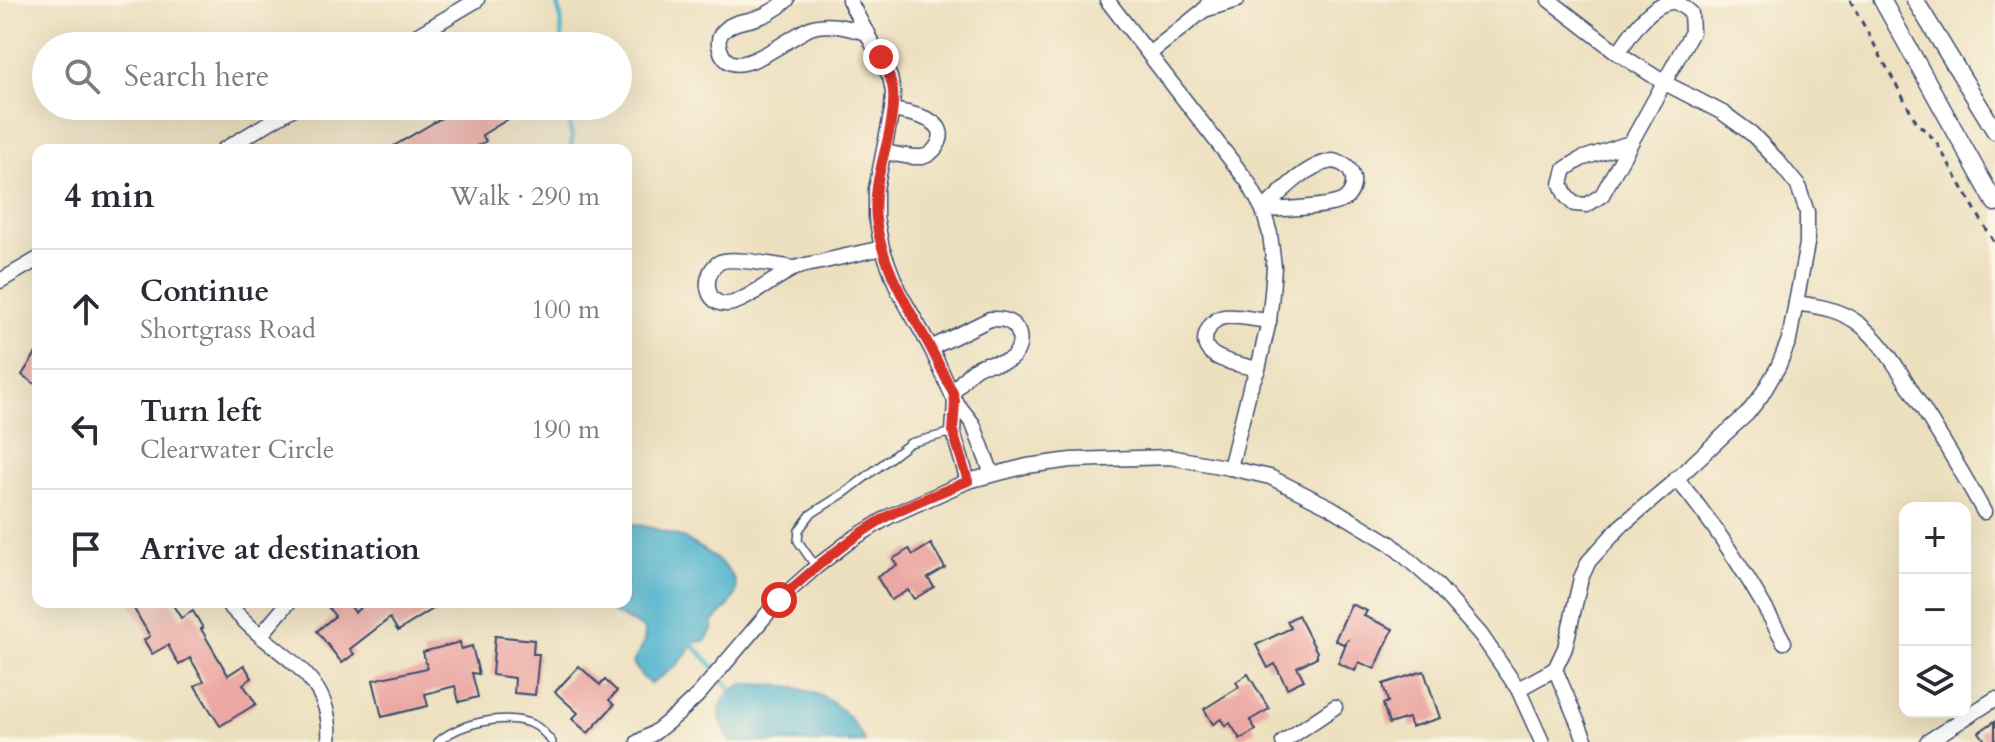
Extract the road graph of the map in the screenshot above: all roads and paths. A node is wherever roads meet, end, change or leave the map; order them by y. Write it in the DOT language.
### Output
graph roads {
  1 [pos="477,0"];
  2 [pos="787,0"];
  3 [pos="849,0"];
  4 [pos="1107,0"];
  5 [pos="1237,0"];
  6 [pos="1549,0"];
  7 [pos="1850,0"];
  8 [pos="1882,0"];
  9 [pos="1915,0"];
  10 [pos="1207,5"];
  11 [pos="423,32"];
  12 [pos="868,33"];
  13 [pos="1618,53"];
  14 [pos="1149,54"];
  15 [pos="1663,82"];
  16 [pos="892,110"];
  17 [pos="273,120"];
  18 [pos="1994,128"];
  19 [pos="1630,143"];
  20 [pos="233,144"];
  21 [pos="884,152"];
  22 [pos="1995,203"];
  23 [pos="1263,210"];
  24 [pos="1995,244"];
  25 [pos="882,248"];
  26 [pos="32,262"];
  27 [pos="794,268"];
  28 [pos="0,281"];
  29 [pos="1796,303"];
  30 [pos="1269,321"];
  31 [pos="931,348"];
  32 [pos="1258,369"];
  33 [pos="954,397"];
  34 [pos="953,432"];
  35 [pos="1230,468"];
  36 [pos="992,474"];
  37 [pos="1676,478"];
  38 [pos="968,481"];
  39 [pos="1984,512"];
  40 [pos="816,567"];
  41 [pos="232,608"];
  42 [pos="284,608"];
  43 [pos="261,635"];
  44 [pos="1784,642"];
  45 [pos="1555,669"];
  46 [pos="1518,689"];
  47 [pos="1995,699"];
  48 [pos="1335,707"];
  49 [pos="657,737"];
  50 [pos="329,742"];
  51 [pos="438,742"];
  52 [pos="552,742"];
  53 [pos="638,742"];
  54 [pos="1283,742"];
  55 [pos="1542,742"];
  56 [pos="1586,742"];
  57 [pos="1927,742"];
  1 -- 11 [label="street"];
  2 -- 12 [label="street"];
  3 -- 12 [label="street"];
  4 -- 14 [label="street"];
  5 -- 10 [label="street"];
  6 -- 13 [label="street"];
  7 -- 24 [label="path"];
  8 -- 22 [label="street"];
  9 -- 18 [label="street"];
  10 -- 14 [label="street"];
  12 -- 16 [label="street"];
  13 -- 15 [label="street"];
  13 -- 15 [label="street"];
  14 -- 23 [label="street"];
  15 -- 19 [label="street"];
  15 -- 29 [label="street"];
  16 -- 21 [label="street"];
  16 -- 21 [label="street"];
  17 -- 20 [label="street"];
  19 -- 19 [label="street"];
  21 -- 25 [label="street"];
  23 -- 23 [label="street"];
  23 -- 30 [label="street"];
  25 -- 27 [label="street"];
  25 -- 31 [label="street"];
  26 -- 28 [label="street"];
  27 -- 27 [label="street"];
  29 -- 37 [label="street"];
  29 -- 39 [label="street"];
  30 -- 32 [label="street"];
  30 -- 32 [label="street"];
  31 -- 33 [label="street"];
  31 -- 33 [label="street"];
  32 -- 35 [label="street"];
  33 -- 34 [label="street"];
  33 -- 36 [label="street"];
  34 -- 38 [label="street"];
  34 -- 40 [label="lane"];
  35 -- 36 [label="street"];
  35 -- 46 [label="street"];
  36 -- 38 [label="street"];
  37 -- 44 [label="street"];
  37 -- 45 [label="street"];
  38 -- 40 [label="street"];
  40 -- 49 [label="street"];
  41 -- 43 [label="street"];
  42 -- 43 [label="street"];
  43 -- 50 [label="street"];
  45 -- 46 [label="street"];
  45 -- 56 [label="street"];
  46 -- 55 [label="street"];
  47 -- 57 [label="street"];
  48 -- 54 [label="street"];
  49 -- 53 [label="street"];
  51 -- 52 [label="lane"];
}
